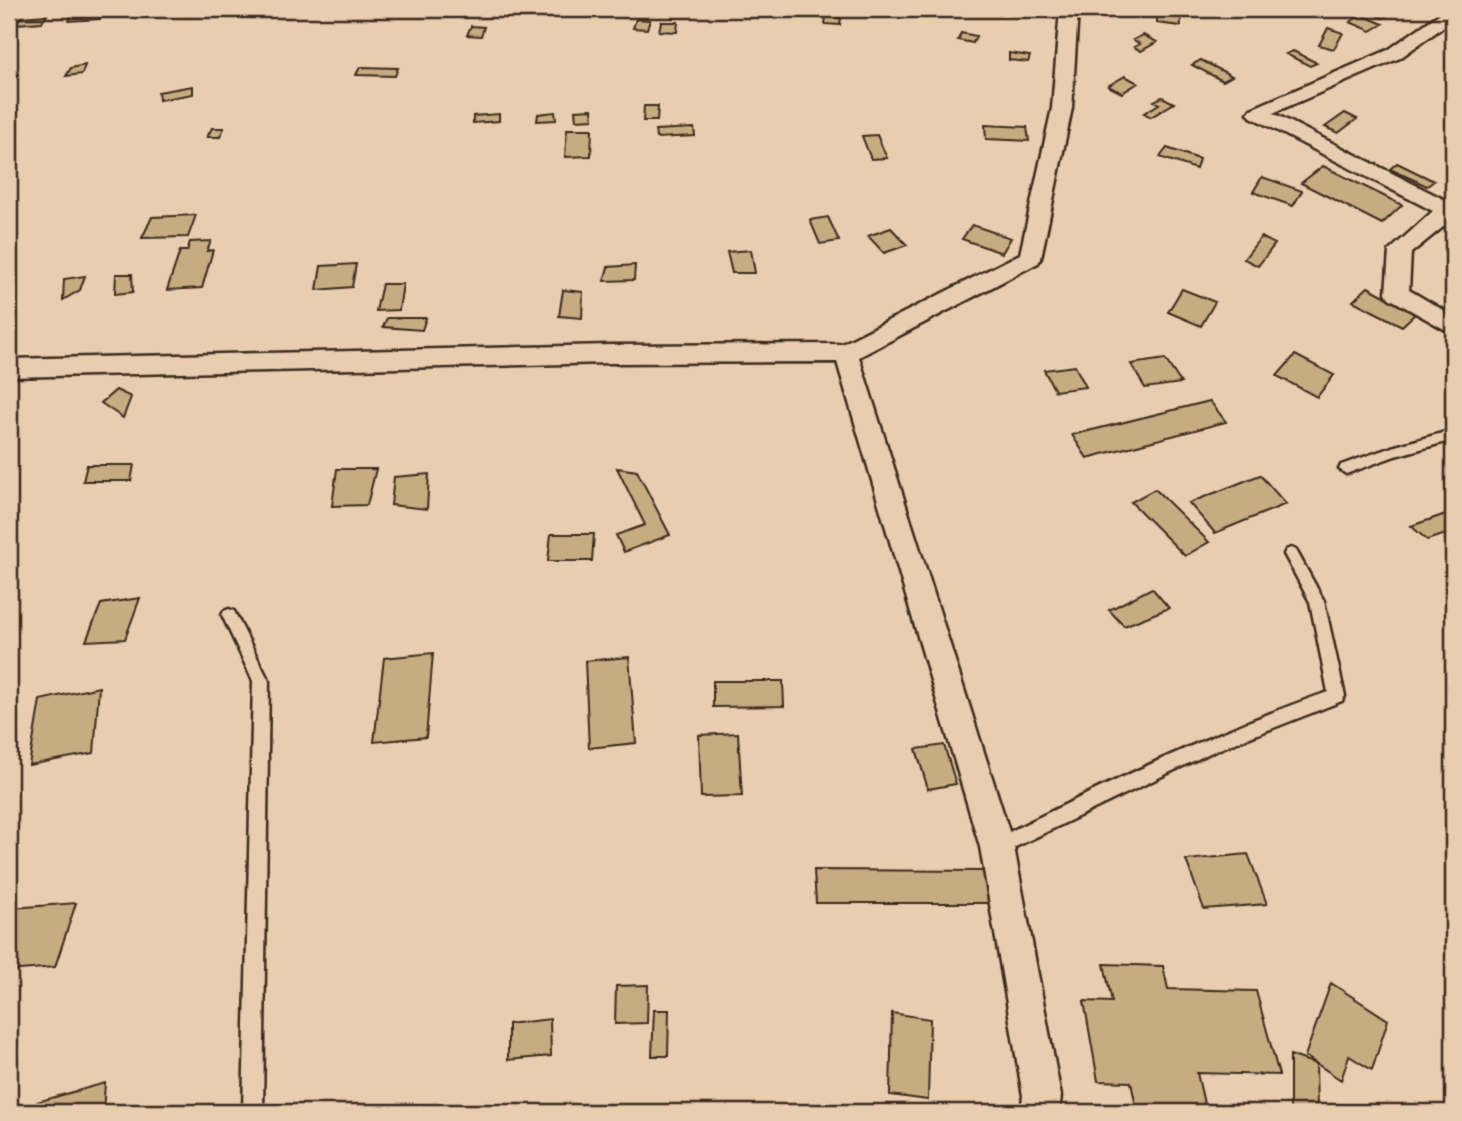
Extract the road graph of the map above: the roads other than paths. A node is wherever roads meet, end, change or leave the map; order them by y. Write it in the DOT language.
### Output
graph roads {
  1 [pos="1069,9"];
  2 [pos="1453,12"];
  3 [pos="1450,211"];
  4 [pos="1453,326"];
  5 [pos="846,353"];
  6 [pos="9,368"];
  7 [pos="1453,435"];
  8 [pos="1346,469"];
  9 [pos="1291,554"];
  10 [pos="229,615"];
  11 [pos="997,847"];
  12 [pos="253,1112"];
  13 [pos="1040,1112"];
  1 -- 5 [label="street"];
  2 -- 3 [label="street"];
  3 -- 4 [label="street"];
  5 -- 6 [label="street"];
  5 -- 11 [label="street"];
  7 -- 8 [label="lane"];
  9 -- 11 [label="lane"];
  10 -- 12 [label="lane"];
  11 -- 13 [label="street"];
}
